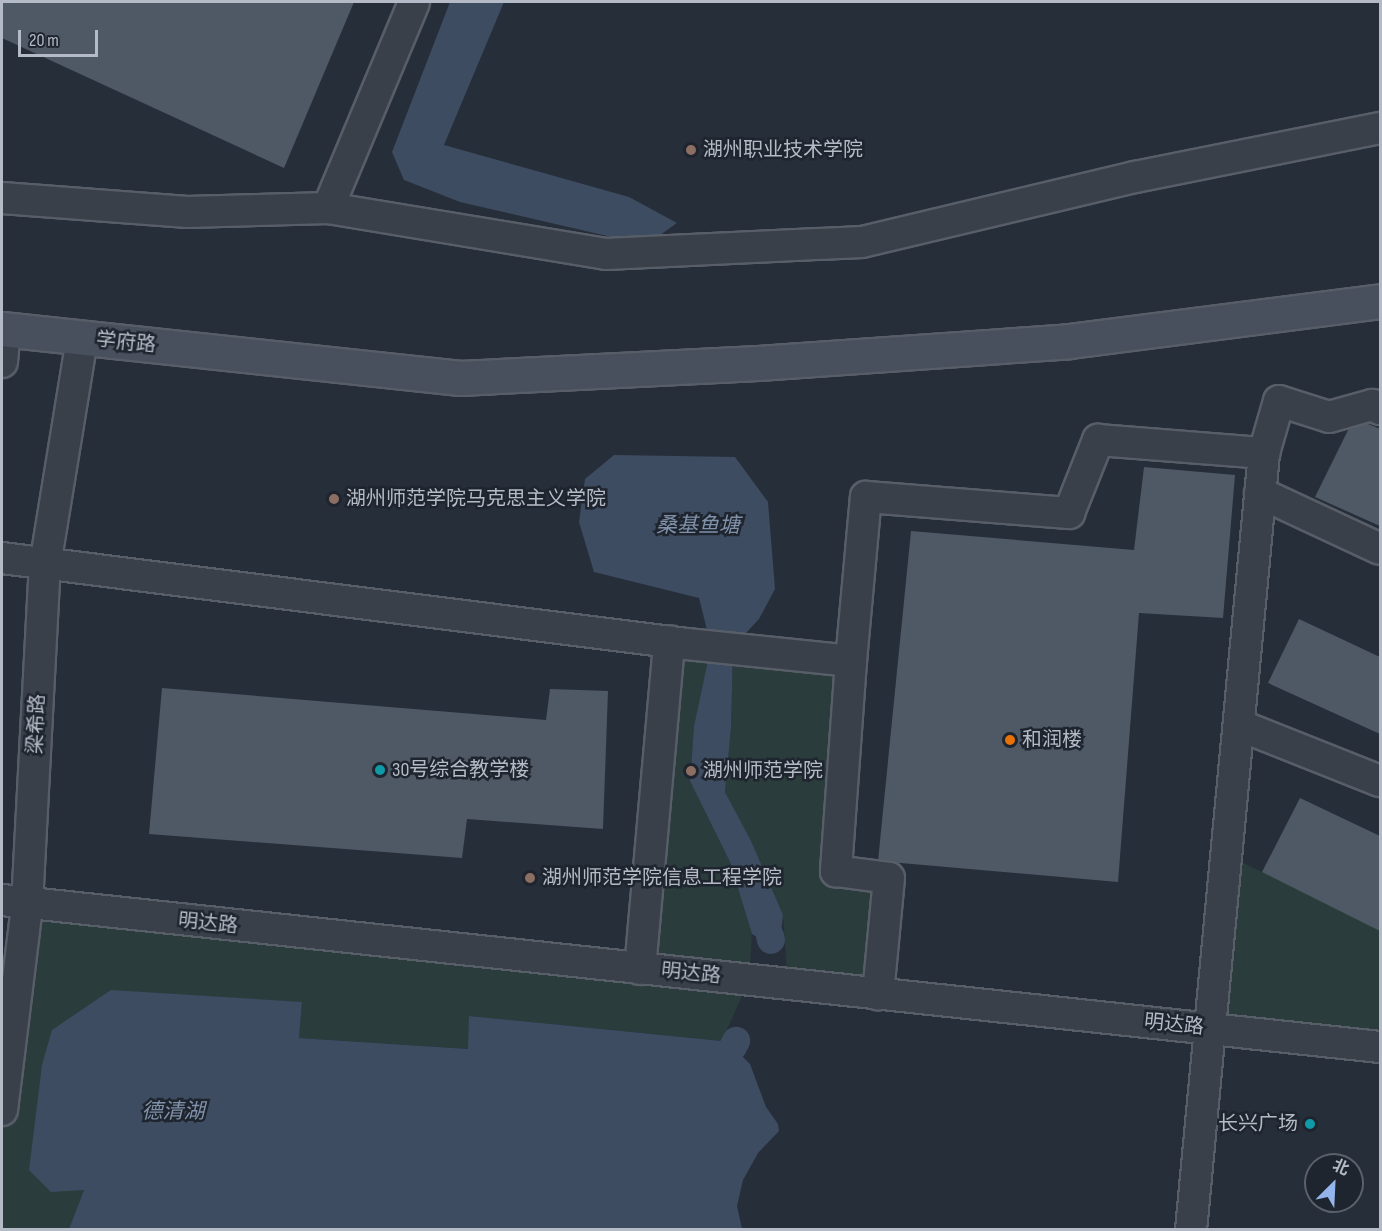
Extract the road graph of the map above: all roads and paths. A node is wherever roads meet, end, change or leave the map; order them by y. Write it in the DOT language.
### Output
graph roads {
  1 [pos="414,2"];
  2 [pos="1380,128"];
  3 [pos="2,198"];
  4 [pos="328,208"];
  5 [pos="1380,301"];
  6 [pos="3,329"];
  7 [pos="82,339"];
  8 [pos="2,362"];
  9 [pos="1380,408"];
  10 [pos="1264,453"];
  11 [pos="1260,493"];
  12 [pos="1380,549"];
  13 [pos="2,558"];
  14 [pos="45,565"];
  15 [pos="669,641"];
  16 [pos="851,661"];
  17 [pos="1239,725"];
  18 [pos="1380,781"];
  19 [pos="14,902"];
  20 [pos="640,969"];
  21 [pos="878,994"];
  22 [pos="1210,1029"];
  23 [pos="1380,1047"];
  24 [pos="2,1110"];
  25 [pos="1191,1230"];
  1 -- 4 [label="street"];
  2 -- 4 [label="street"];
  3 -- 4 [label="street"];
  5 -- 7 [label="main road, 学府路"];
  6 -- 7 [label="main road, 学府路"];
  6 -- 8 [label="street"];
  7 -- 14 [label="street, 梁希路"];
  9 -- 10 [label="street"];
  10 -- 11 [label="street"];
  10 -- 16 [label="street"];
  11 -- 12 [label="street"];
  11 -- 17 [label="street"];
  13 -- 14 [label="street"];
  14 -- 15 [label="street"];
  14 -- 19 [label="street, 梁希路"];
  15 -- 16 [label="street"];
  15 -- 20 [label="street"];
  16 -- 21 [label="street"];
  17 -- 18 [label="street"];
  17 -- 22 [label="street"];
  19 -- 20 [label="street, 明达路"];
  19 -- 24 [label="street, 梁希路"];
  20 -- 21 [label="street, 明达路"];
  21 -- 22 [label="street, 明达路"];
  22 -- 23 [label="street, 明达路"];
  22 -- 25 [label="street"];
}
